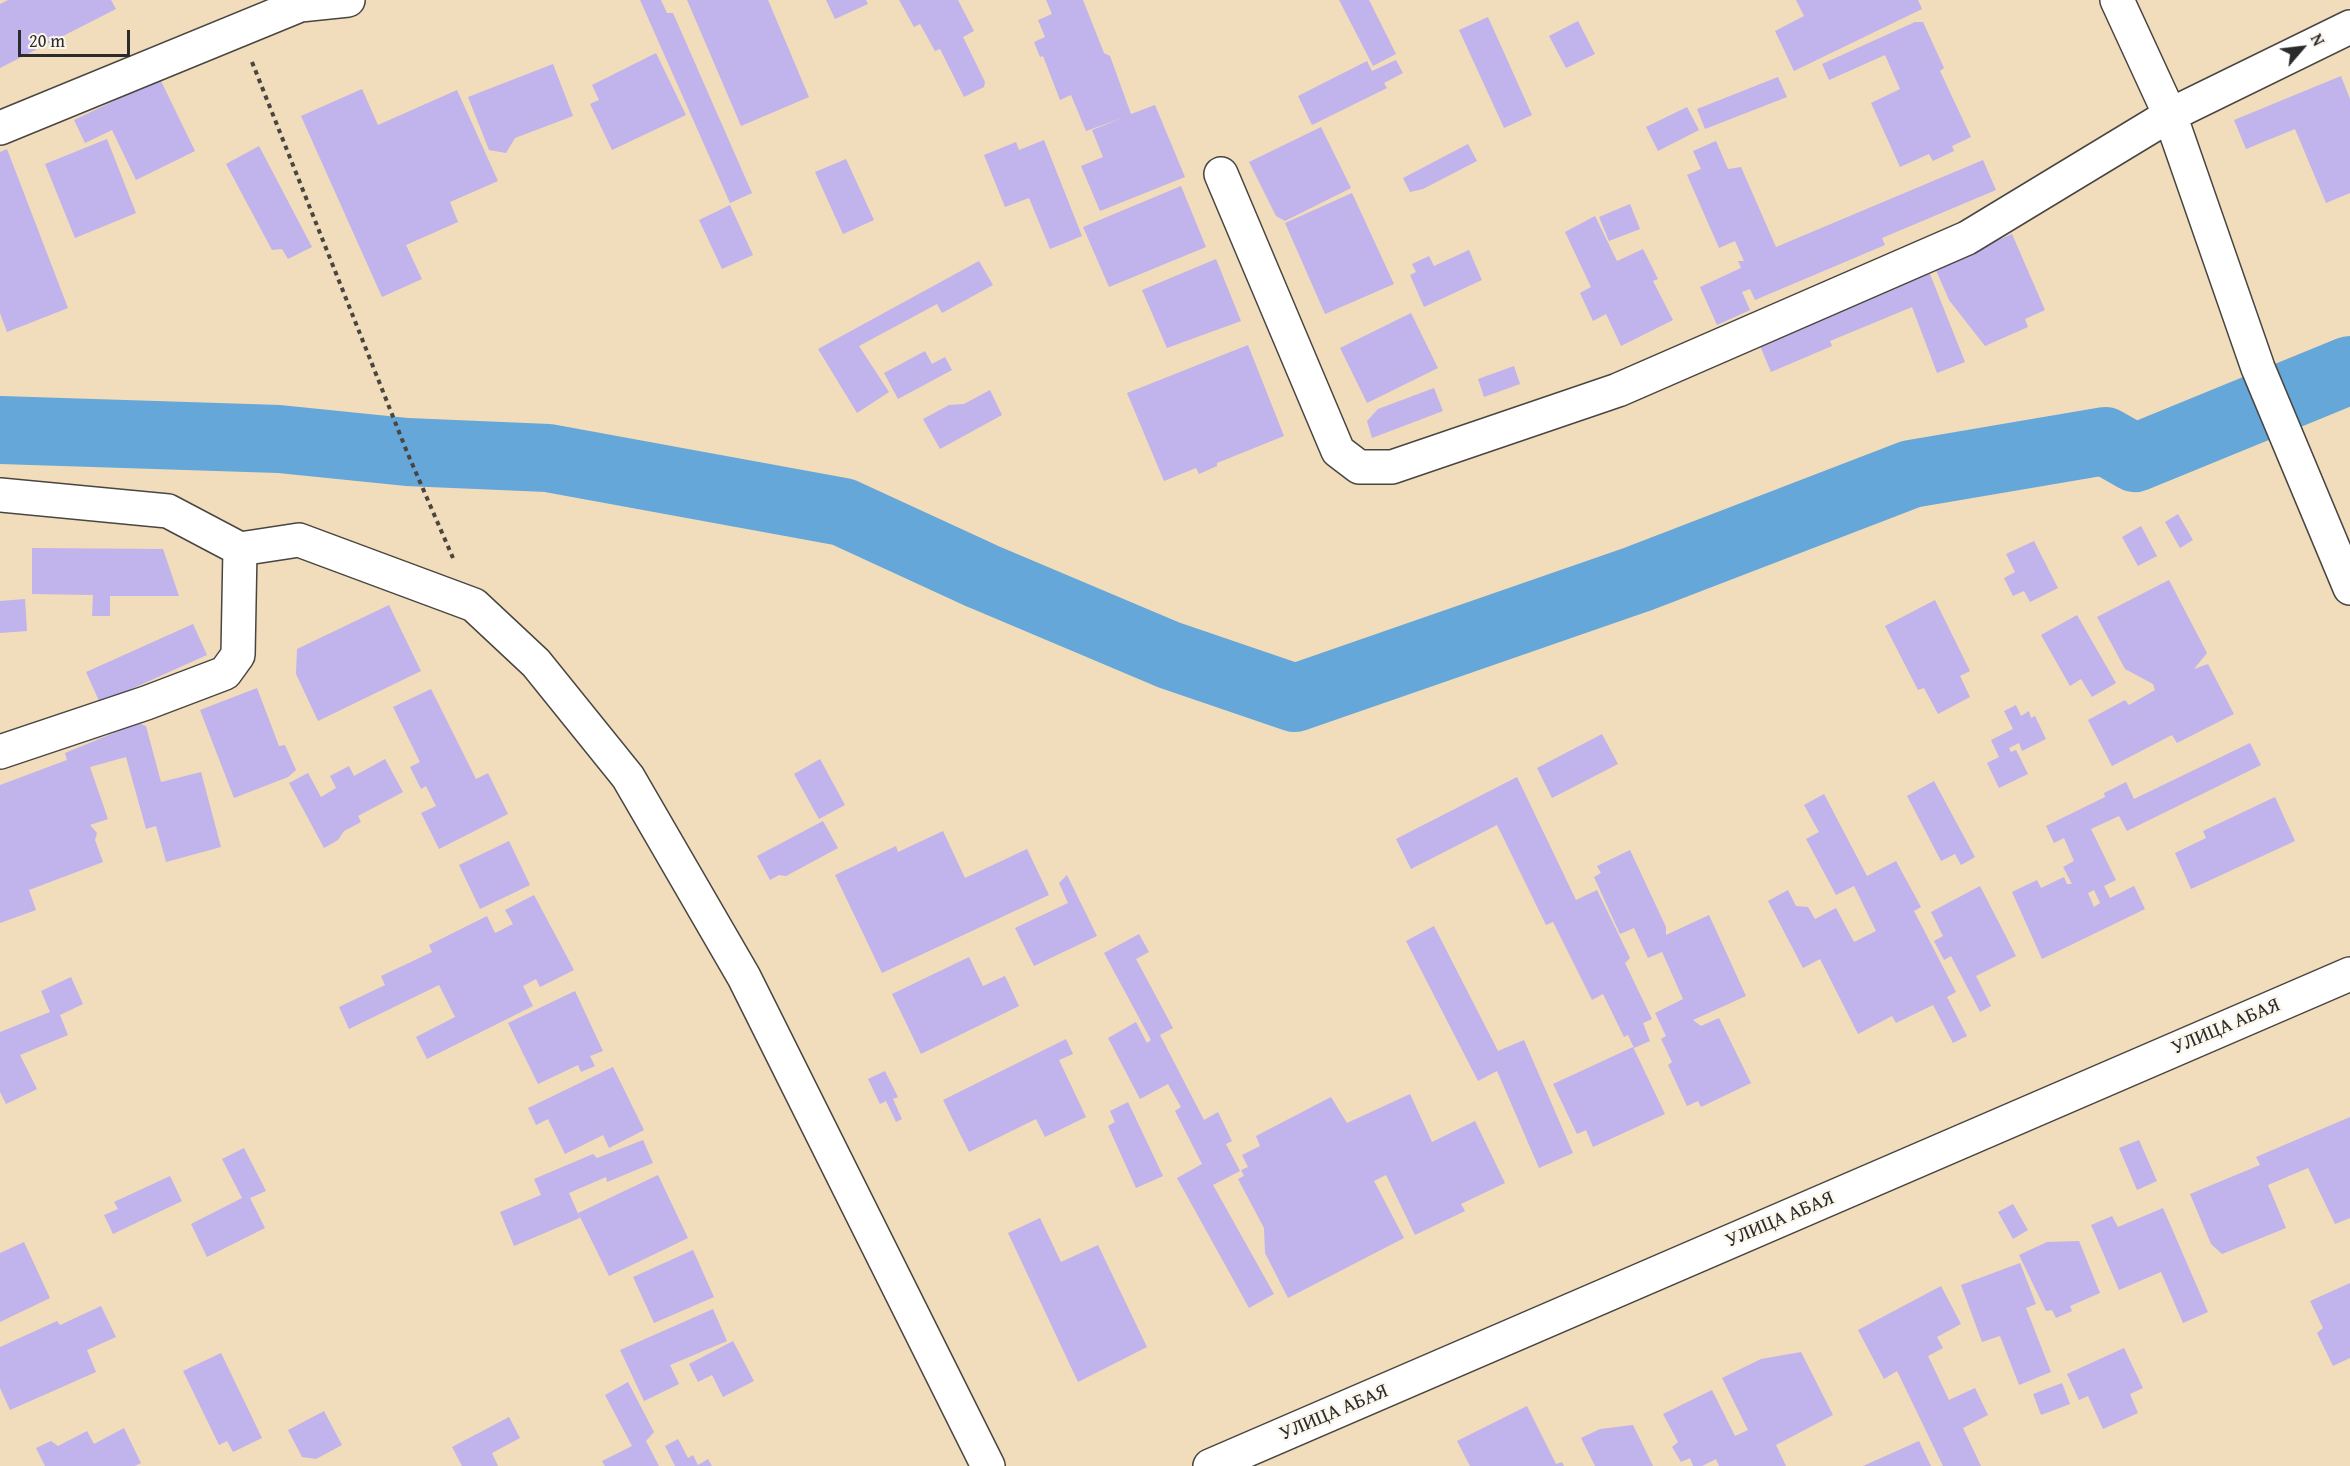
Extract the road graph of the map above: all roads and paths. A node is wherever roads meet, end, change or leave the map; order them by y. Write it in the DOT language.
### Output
graph roads {
  1 [pos="348,0"];
  2 [pos="2117,0"];
  3 [pos="299,3"];
  4 [pos="2348,28"];
  5 [pos="239,30"];
  6 [pos="2170,116"];
  7 [pos="0,128"];
  8 [pos="1221,174"];
  9 [pos="0,495"];
  10 [pos="240,549"];
  11 [pos="2350,588"];
  12 [pos="474,605"];
  13 [pos="0,752"];
  14 [pos="2350,974"];
  15 [pos="988,1466"];
  16 [pos="1210,1466"];
  1 -- 3 [label="street"];
  2 -- 6 [label="street"];
  3 -- 5 [label="street"];
  4 -- 6 [label="street"];
  5 -- 7 [label="street"];
  5 -- 12 [label="path"];
  6 -- 8 [label="street"];
  6 -- 11 [label="street"];
  9 -- 10 [label="street"];
  10 -- 12 [label="street"];
  10 -- 13 [label="street"];
  12 -- 15 [label="street"];
  14 -- 16 [label="street, УЛИЦА АБАЯ"];
}
